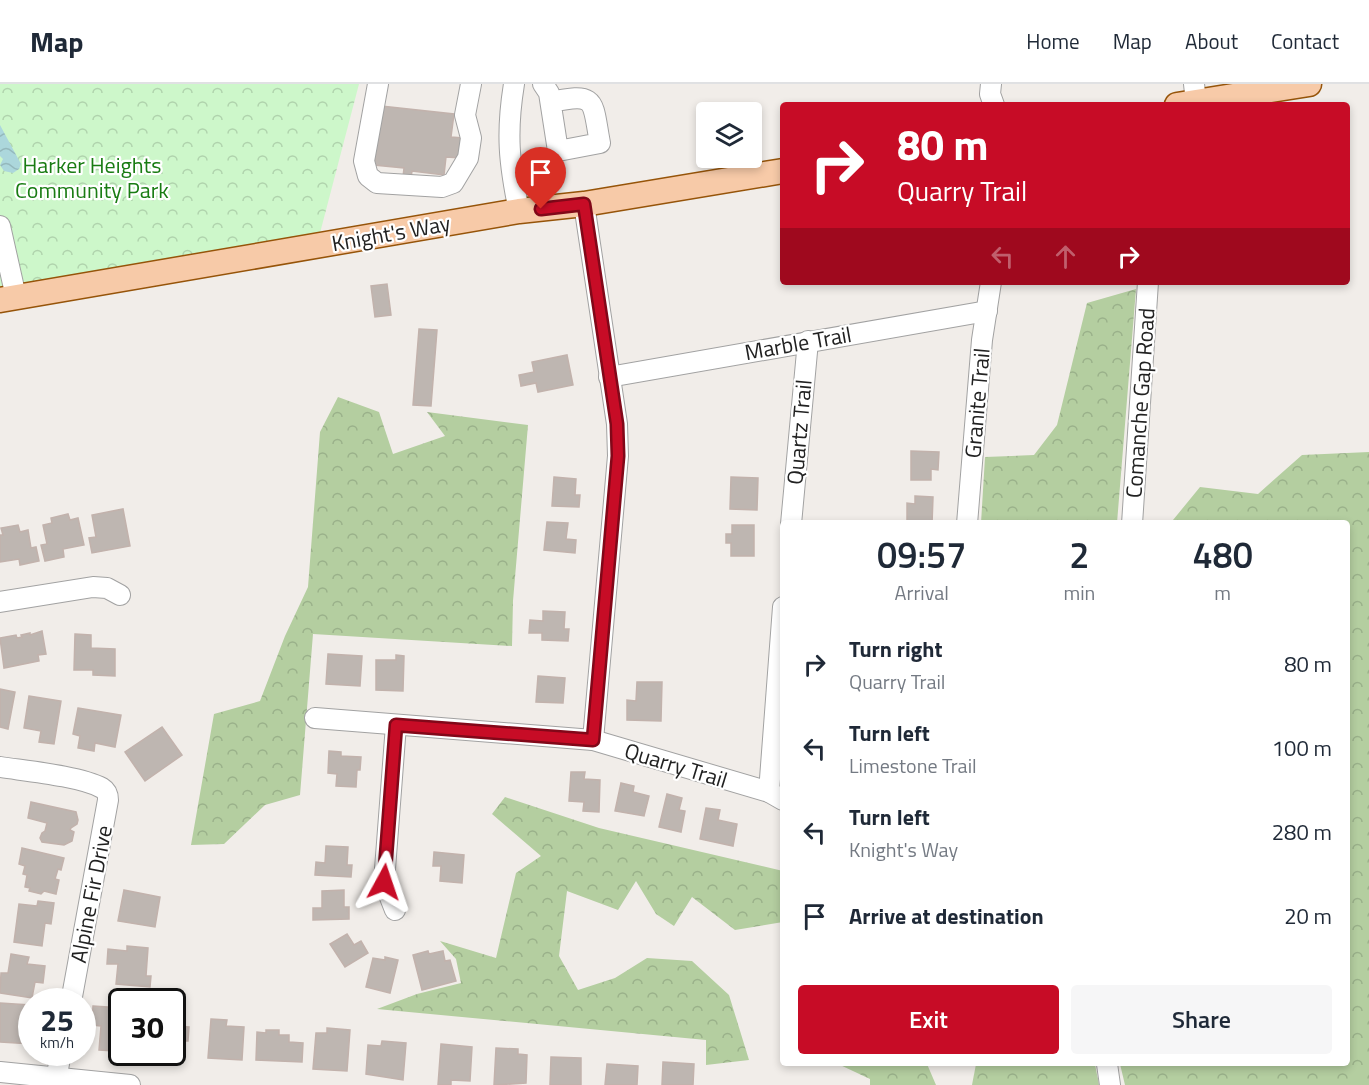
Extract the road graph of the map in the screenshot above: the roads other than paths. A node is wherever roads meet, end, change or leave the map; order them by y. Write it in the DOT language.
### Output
graph roads {
  1 [pos="378,84"];
  2 [pos="471,84"];
  3 [pos="514,84"];
  4 [pos="543,84"];
  5 [pos="1310,84"];
  6 [pos="1277,87"];
  7 [pos="1189,97"];
  8 [pos="551,102"];
  9 [pos="780,171"];
  10 [pos="584,204"];
  11 [pos="519,212"];
  12 [pos="0,226"];
  13 [pos="991,285"];
  14 [pos="1148,285"];
  15 [pos="8,298"];
  16 [pos="987,311"];
  17 [pos="808,341"];
  18 [pos="609,377"];
  19 [pos="791,520"];
  20 [pos="967,520"];
  21 [pos="1132,520"];
  22 [pos="120,595"];
  23 [pos="0,603"];
  24 [pos="780,688"];
  25 [pos="315,717"];
  26 [pos="396,725"];
  27 [pos="593,740"];
  28 [pos="0,767"];
  29 [pos="776,796"];
  30 [pos="395,910"];
  31 [pos="73,988"];
  32 [pos="59,1066"];
  33 [pos="1107,1066"];
  34 [pos="0,1072"];
  35 [pos="56,1082"];
  36 [pos="129,1085"];
  37 [pos="1110,1085"];
  1 -- 2 [label="street"];
  3 -- 11 [label="street"];
  4 -- 8 [label="street"];
  5 -- 6 [label="main road"];
  6 -- 7 [label="main road"];
  9 -- 10 [label="main road, Knight's Way"];
  10 -- 11 [label="main road, Knight's Way"];
  10 -- 18 [label="street"];
  11 -- 15 [label="main road, Knight's Way"];
  12 -- 15 [label="street"];
  13 -- 16 [label="street, Granite Trail"];
  14 -- 21 [label="street, Comanche Gap Road"];
  16 -- 17 [label="street, Marble Trail"];
  16 -- 20 [label="street, Granite Trail"];
  17 -- 18 [label="street, Marble Trail"];
  17 -- 19 [label="street, Quartz Trail"];
  18 -- 27 [label="street"];
  22 -- 23 [label="street"];
  24 -- 29 [label="street"];
  25 -- 26 [label="street, Quarry Trail"];
  26 -- 27 [label="street, Quarry Trail"];
  26 -- 30 [label="street"];
  27 -- 29 [label="street, Quarry Trail"];
  28 -- 31 [label="street, Alpine Fir Drive"];
  32 -- 35 [label="street"];
  33 -- 37 [label="street"];
  34 -- 35 [label="street"];
  35 -- 36 [label="street"];
}
